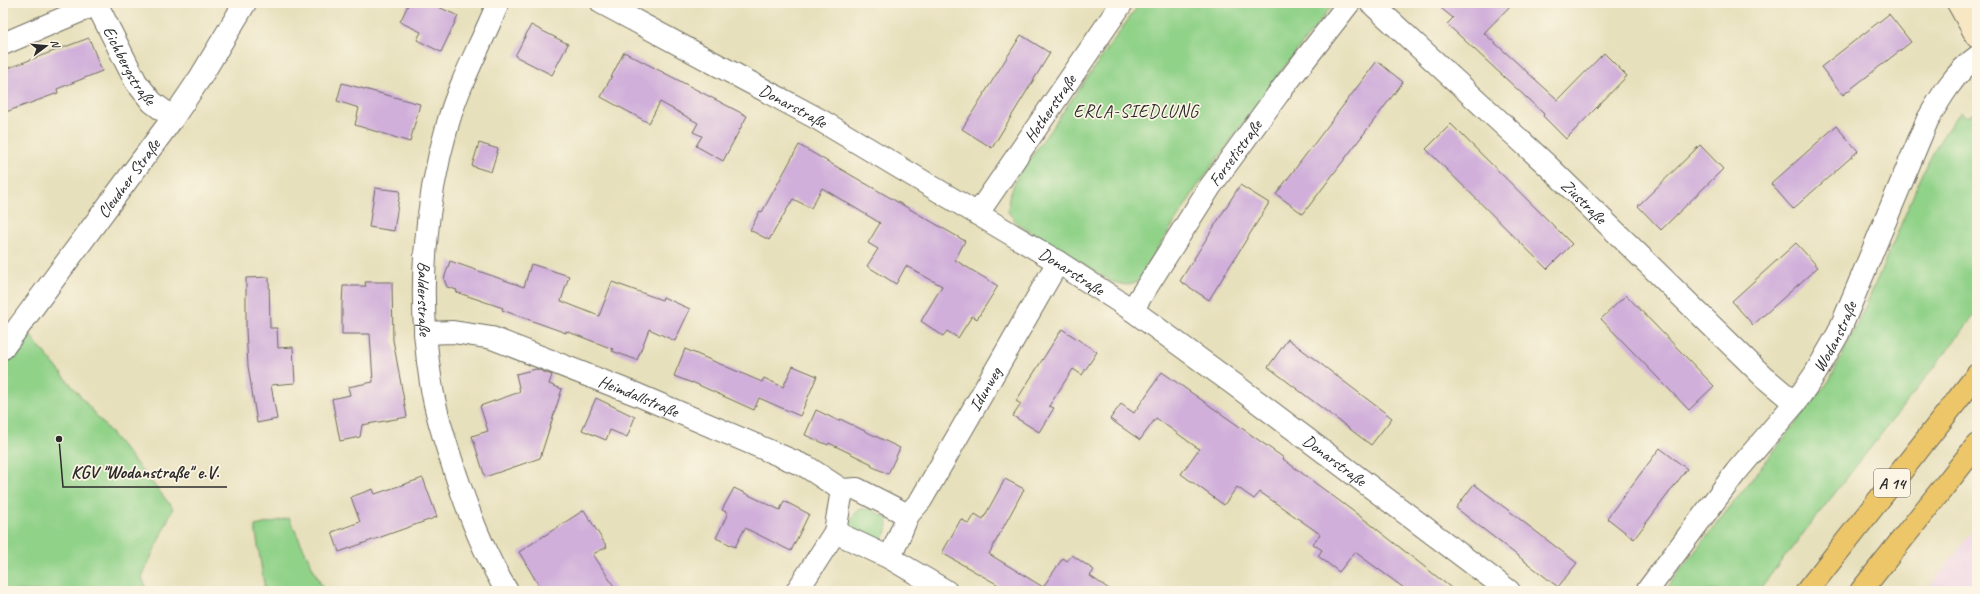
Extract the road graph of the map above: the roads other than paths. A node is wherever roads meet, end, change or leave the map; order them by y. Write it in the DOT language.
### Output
graph roads {
  1 [pos="245,3"];
  2 [pos="498,3"];
  3 [pos="602,3"];
  4 [pos="1122,3"];
  5 [pos="1349,3"];
  6 [pos="1371,3"];
  7 [pos="1958,3"];
  8 [pos="97,4"];
  9 [pos="1977,37"];
  10 [pos="3,44"];
  11 [pos="1977,57"];
  12 [pos="173,118"];
  13 [pos="978,213"];
  14 [pos="1058,262"];
  15 [pos="1132,310"];
  16 [pos="425,333"];
  17 [pos="3,348"];
  18 [pos="1977,375"];
  19 [pos="1795,403"];
  20 [pos="1977,445"];
  21 [pos="842,490"];
  22 [pos="908,515"];
  23 [pos="835,532"];
  24 [pos="890,558"];
  25 [pos="507,591"];
  26 [pos="797,591"];
  27 [pos="946,591"];
  28 [pos="1509,591"];
  29 [pos="1647,591"];
  30 [pos="1807,591"];
  31 [pos="1861,591"];
  1 -- 12 [label="street, Cleudner Straße"];
  2 -- 16 [label="street, Balderstraße"];
  3 -- 13 [label="street, Donarstraße"];
  4 -- 13 [label="street, Hotherstraße"];
  5 -- 15 [label="street, Forsetistraße"];
  6 -- 19 [label="street, Ziustraße"];
  7 -- 9 [label="main road"];
  8 -- 10 [label="street, Eichbergstraße"];
  8 -- 12 [label="street, Eichbergstraße"];
  11 -- 19 [label="street, Wodanstraße"];
  12 -- 17 [label="street, Cleudner Straße"];
  13 -- 14 [label="street, Donarstraße"];
  14 -- 15 [label="street, Donarstraße"];
  14 -- 22 [label="street, Idunweg"];
  15 -- 28 [label="street, Donarstraße"];
  16 -- 21 [label="street, Heimdallstraße"];
  16 -- 25 [label="street, Balderstraße"];
  18 -- 30 [label="highway, A 14"];
  19 -- 29 [label="street, Wodanstraße"];
  20 -- 31 [label="highway, A 14"];
  21 -- 22 [label="street, Heimdallstraße"];
  21 -- 23 [label="street"];
  22 -- 24 [label="street"];
  23 -- 24 [label="street"];
  23 -- 26 [label="street"];
  24 -- 27 [label="street"];
}
